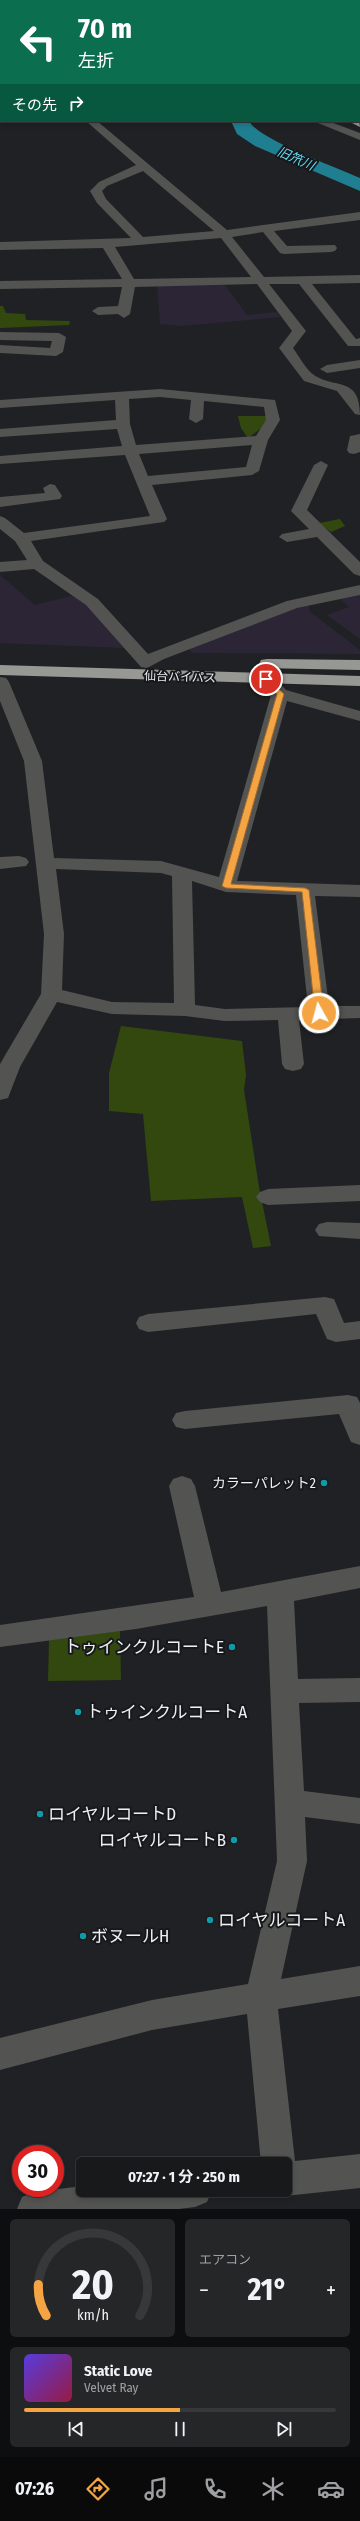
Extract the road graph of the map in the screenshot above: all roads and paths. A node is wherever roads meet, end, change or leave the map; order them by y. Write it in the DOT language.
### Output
graph roads {
  1 [pos="91,122"];
  2 [pos="321,122"];
  3 [pos="360,137"];
  4 [pos="144,166"];
  5 [pos="360,216"];
  6 [pos="340,219"];
  7 [pos="266,229"];
  8 [pos="360,229"];
  9 [pos="224,234"];
  10 [pos="141,242"];
  11 [pos="107,244"];
  12 [pos="0,246"];
  13 [pos="331,248"];
  14 [pos="306,266"];
  15 [pos="360,279"];
  16 [pos="308,281"];
  17 [pos="263,282"];
  18 [pos="130,283"];
  19 [pos="0,285"];
  20 [pos="98,311"];
  21 [pos="0,336"];
  22 [pos="360,342"];
  23 [pos="0,349"];
  24 [pos="360,364"];
  25 [pos="327,369"];
  26 [pos="122,396"];
  27 [pos="198,396"];
  28 [pos="0,404"];
  29 [pos="360,411"];
  30 [pos="196,419"];
  31 [pos="123,424"];
  32 [pos="0,433"];
  33 [pos="261,440"];
  34 [pos="130,450"];
  35 [pos="0,460"];
  36 [pos="321,465"];
  37 [pos="142,481"];
  38 [pos="50,488"];
  39 [pos="0,502"];
  40 [pos="0,520"];
  41 [pos="320,532"];
  42 [pos="287,537"];
  43 [pos="21,538"];
  44 [pos="36,564"];
  45 [pos="0,567"];
  46 [pos="360,571"];
  47 [pos="360,590"];
  48 [pos="0,656"];
  49 [pos="147,662"];
  50 [pos="360,666"];
  51 [pos="0,670"];
  52 [pos="266,679"];
  53 [pos="360,681"];
  54 [pos="0,682"];
  55 [pos="280,694"];
  56 [pos="360,716"];
  57 [pos="46,863"];
  58 [pos="182,872"];
  59 [pos="226,886"];
  60 [pos="305,890"];
  61 [pos="360,891"];
  62 [pos="51,994"];
  63 [pos="185,1010"];
  64 [pos="360,1012"];
  65 [pos="319,1013"];
  66 [pos="288,1014"];
  67 [pos="293,1064"];
  68 [pos="0,1093"];
  69 [pos="360,1193"];
  70 [pos="268,1197"];
  71 [pos="327,1230"];
  72 [pos="360,1230"];
  73 [pos="148,1323"];
  74 [pos="360,1330"];
  75 [pos="185,1420"];
  76 [pos="360,1436"];
  77 [pos="182,1486"];
  78 [pos="360,1577"];
  79 [pos="280,1593"];
  80 [pos="210,1605"];
  81 [pos="0,1636"];
  82 [pos="360,1690"];
  83 [pos="284,1691"];
  84 [pos="289,1802"];
  85 [pos="360,1811"];
  86 [pos="360,1980"];
  87 [pos="262,1997"];
  88 [pos="0,2054"];
  89 [pos="277,2157"];
  90 [pos="360,2171"];
  91 [pos="292,2178"];
  92 [pos="136,2197"];
  93 [pos="34,2209"];
  1 -- 4 [label="street"];
  2 -- 3 [label="street"];
  4 -- 9 [label="street"];
  4 -- 10 [label="street"];
  5 -- 6 [label="street"];
  6 -- 7 [label="street"];
  6 -- 8 [label="street"];
  7 -- 9 [label="street"];
  7 -- 13 [label="street"];
  9 -- 10 [label="street"];
  9 -- 17 [label="street"];
  10 -- 11 [label="street"];
  11 -- 12 [label="street"];
  11 -- 18 [label="street"];
  14 -- 16 [label="street"];
  15 -- 16 [label="street"];
  16 -- 17 [label="street"];
  16 -- 22 [label="street"];
  17 -- 18 [label="street"];
  17 -- 29 [label="street"];
  18 -- 19 [label="street"];
  18 -- 20 [label="street"];
  21 -- 23 [label="street"];
  24 -- 25 [label="street"];
  26 -- 27 [label="street"];
  26 -- 28 [label="street"];
  26 -- 31 [label="street"];
  27 -- 30 [label="street"];
  27 -- 33 [label="street"];
  31 -- 32 [label="street"];
  31 -- 34 [label="street"];
  33 -- 34 [label="street"];
  33 -- 37 [label="street"];
  34 -- 35 [label="street"];
  34 -- 37 [label="street"];
  36 -- 41 [label="street"];
  37 -- 43 [label="street"];
  38 -- 39 [label="street"];
  40 -- 43 [label="street"];
  41 -- 42 [label="street"];
  41 -- 46 [label="street"];
  43 -- 44 [label="street"];
  44 -- 45 [label="street"];
  44 -- 49 [label="street"];
  47 -- 49 [label="street"];
  48 -- 49 [label="highway, 仙台バイパス"];
  49 -- 50 [label="highway, 仙台バイパス"];
  51 -- 52 [label="highway, 仙台バイパス"];
  52 -- 53 [label="highway, 仙台バイパス"];
  52 -- 55 [label="street"];
  54 -- 57 [label="street"];
  55 -- 56 [label="street"];
  55 -- 59 [label="street"];
  57 -- 58 [label="street"];
  57 -- 62 [label="street"];
  58 -- 59 [label="street"];
  58 -- 63 [label="street"];
  59 -- 60 [label="street"];
  60 -- 61 [label="street"];
  60 -- 65 [label="street"];
  62 -- 63 [label="street"];
  62 -- 68 [label="street"];
  63 -- 66 [label="street"];
  64 -- 65 [label="street"];
  65 -- 66 [label="street"];
  66 -- 67 [label="street"];
  69 -- 70 [label="street"];
  71 -- 72 [label="street"];
  73 -- 74 [label="street"];
  75 -- 76 [label="street"];
  77 -- 80 [label="street"];
  78 -- 79 [label="street"];
  79 -- 80 [label="street"];
  79 -- 83 [label="street"];
  80 -- 81 [label="street"];
  82 -- 83 [label="street"];
  83 -- 84 [label="street"];
  84 -- 85 [label="street"];
  84 -- 87 [label="street"];
  86 -- 87 [label="street"];
  87 -- 88 [label="street"];
  87 -- 89 [label="street"];
  90 -- 91 [label="street"];
  92 -- 93 [label="street"];
}
